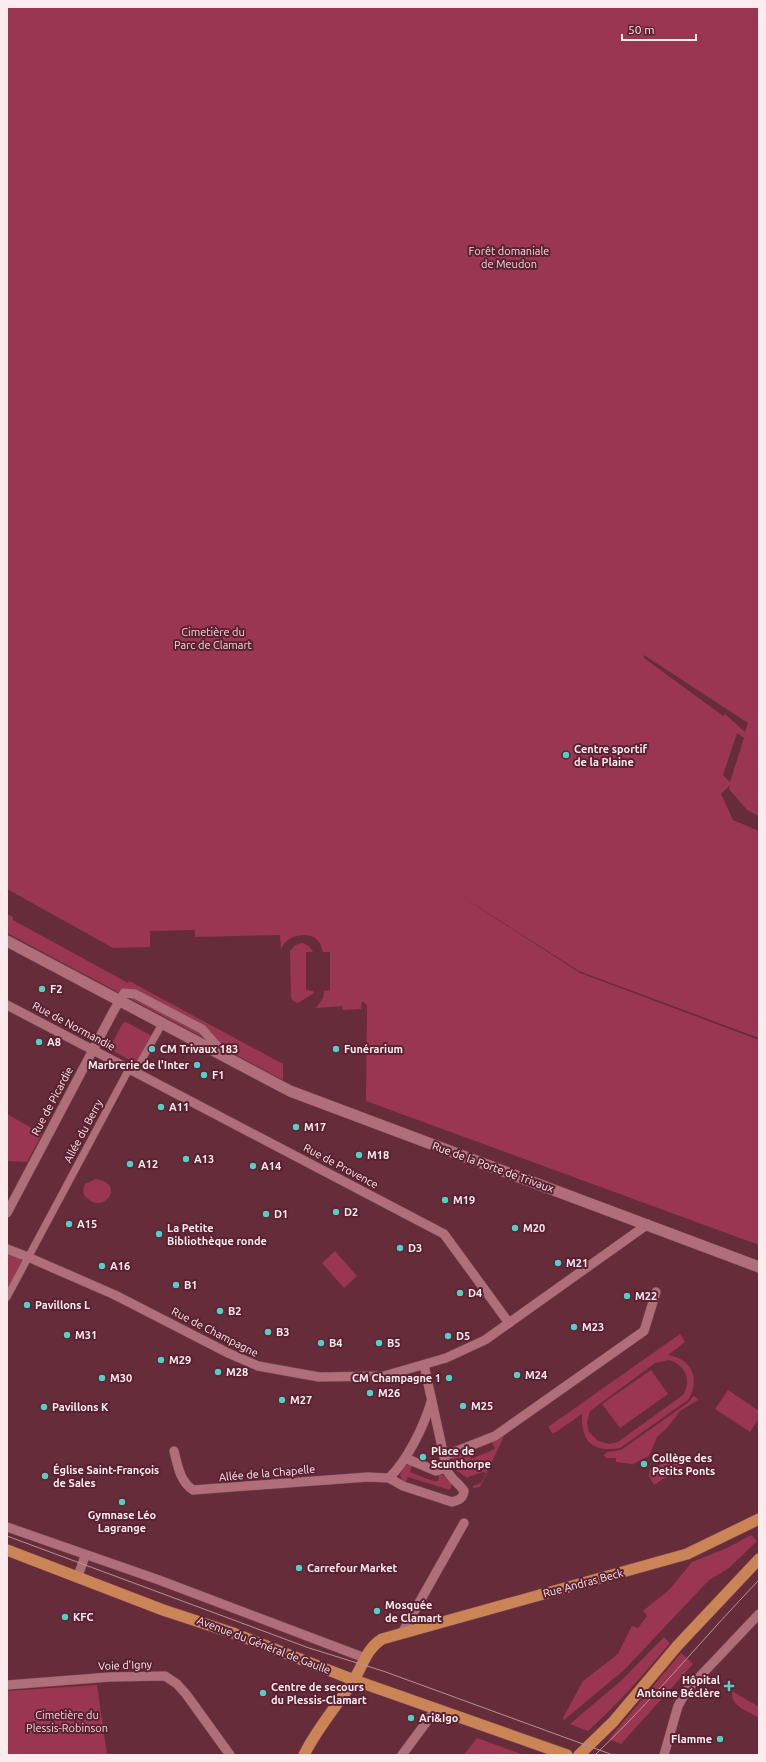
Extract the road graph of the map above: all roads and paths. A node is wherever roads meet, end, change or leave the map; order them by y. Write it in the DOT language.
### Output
graph roads {
  1 [pos="7,941"];
  2 [pos="119,1001"];
  3 [pos="7,1005"];
  4 [pos="162,1024"];
  5 [pos="93,1050"];
  6 [pos="230,1060"];
  7 [pos="129,1069"];
  8 [pos="7,1213"];
  9 [pos="648,1224"];
  10 [pos="7,1249"];
  11 [pos="28,1257"];
  12 [pos="759,1267"];
  13 [pos="656,1292"];
  14 [pos="7,1297"];
  15 [pos="509,1323"];
  16 [pos="424,1365"];
  17 [pos="431,1402"];
  18 [pos="174,1451"];
  19 [pos="444,1456"];
  20 [pos="405,1458"];
  21 [pos="446,1468"];
  22 [pos="388,1478"];
  23 [pos="759,1519"];
  24 [pos="464,1523"];
  25 [pos="7,1527"];
  26 [pos="7,1550"];
  27 [pos="85,1556"];
  28 [pos="759,1559"];
  29 [pos="78,1576"];
  30 [pos="759,1614"];
  31 [pos="402,1633"];
  32 [pos="365,1658"];
  33 [pos="354,1680"];
  34 [pos="7,1685"];
  35 [pos="436,1709"];
  36 [pos="564,1754"];
  37 [pos="230,1755"];
  38 [pos="304,1755"];
  39 [pos="402,1755"];
  40 [pos="579,1755"];
  41 [pos="664,1755"];
  1 -- 2 [label="street, Rue de la Porte de Trivaux"];
  2 -- 4 [label="street, Rue de la Porte de Trivaux"];
  2 -- 5 [label="street, Rue de Picardie"];
  2 -- 6 [label="street, Rue de la Porte de Trivaux"];
  3 -- 5 [label="street, Rue de Normandie"];
  4 -- 6 [label="street, Rue de la Porte de Trivaux"];
  4 -- 7 [label="street, Allée du Berry"];
  5 -- 7 [label="street, Rue de Normandie"];
  5 -- 8 [label="street, Rue de Picardie"];
  6 -- 9 [label="street, Rue de la Porte de Trivaux"];
  7 -- 11 [label="street, Allée du Berry"];
  7 -- 15 [label="street, Rue de Provence"];
  9 -- 12 [label="street, Rue de la Porte de Trivaux"];
  9 -- 15 [label="street, Rue de Champagne"];
  10 -- 11 [label="street, Rue de Champagne"];
  11 -- 14 [label="street, Allée du Berry"];
  11 -- 16 [label="street, Rue de Champagne"];
  13 -- 19 [label="street"];
  15 -- 16 [label="street, Rue de Champagne"];
  16 -- 17 [label="street"];
  17 -- 19 [label="street"];
  17 -- 20 [label="street"];
  18 -- 22 [label="street, Allée de la Chapelle"];
  19 -- 21 [label="street"];
  20 -- 21 [label="street"];
  20 -- 22 [label="street"];
  21 -- 22 [label="street"];
  23 -- 31 [label="main road, Rue Andras Beck"];
  24 -- 31 [label="street"];
  25 -- 27 [label="street, Avenue du Général de Gaulle"];
  26 -- 29 [label="main road, Avenue du Général de Gaulle"];
  27 -- 29 [label="street"];
  27 -- 32 [label="street, Avenue du Général de Gaulle"];
  28 -- 40 [label="main road"];
  29 -- 33 [label="main road, Avenue du Général de Gaulle"];
  30 -- 41 [label="street"];
  31 -- 32 [label="main road, Rue Andras Beck"];
  32 -- 33 [label="main road, Rue Andras Beck"];
  33 -- 35 [label="main road, Avenue du Général de Gaulle"];
  33 -- 38 [label="main road, Rue Andras Beck"];
  34 -- 37 [label="street, Voie d'Igny"];
  35 -- 36 [label="main road, Avenue du Général de Gaulle"];
  35 -- 39 [label="street"];
}
